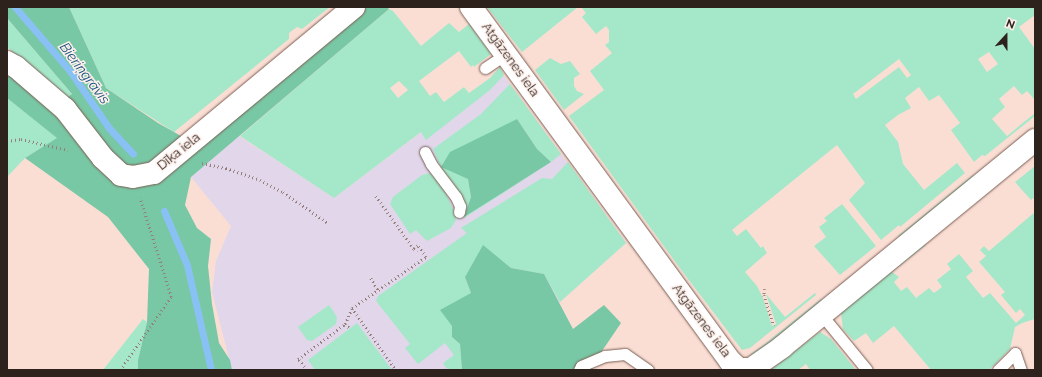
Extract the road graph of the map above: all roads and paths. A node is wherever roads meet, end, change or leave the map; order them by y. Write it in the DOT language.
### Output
graph roads {
  1 [pos="354,7"];
  2 [pos="471,7"];
  3 [pos="506,54"];
  4 [pos="7,62"];
  5 [pos="485,68"];
  6 [pos="1035,140"];
  7 [pos="7,141"];
  8 [pos="425,152"];
  9 [pos="176,155"];
  10 [pos="103,158"];
  11 [pos="133,177"];
  12 [pos="376,196"];
  13 [pos="459,212"];
  14 [pos="328,222"];
  15 [pos="414,249"];
  16 [pos="418,251"];
  17 [pos="371,278"];
  18 [pos="765,289"];
  19 [pos="378,290"];
  20 [pos="352,308"];
  21 [pos="821,314"];
  22 [pos="345,324"];
  23 [pos="350,328"];
  24 [pos="775,329"];
  25 [pos="739,369"];
  26 [pos="120,370"];
  27 [pos="307,370"];
  28 [pos="396,370"];
  29 [pos="579,370"];
  30 [pos="648,370"];
  31 [pos="867,370"];
  32 [pos="998,370"];
  33 [pos="1021,370"];
  1 -- 9 [label="street, Dīķa iela"];
  2 -- 3 [label="street, Atgāzenes iela"];
  3 -- 5 [label="lane"];
  3 -- 25 [label="street, Atgāzenes iela"];
  4 -- 10 [label="street"];
  6 -- 21 [label="street, Atgāzenes iela"];
  7 -- 10 [label="path"];
  8 -- 13 [label="lane"];
  9 -- 11 [label="street, Dīķa iela"];
  9 -- 14 [label="path"];
  10 -- 11 [label="street"];
  11 -- 26 [label="path"];
  12 -- 15 [label="path"];
  15 -- 16 [label="path"];
  15 -- 19 [label="path"];
  17 -- 19 [label="path"];
  18 -- 24 [label="path"];
  19 -- 20 [label="path"];
  20 -- 22 [label="path"];
  20 -- 28 [label="path"];
  21 -- 25 [label="street, Atgāzenes iela"];
  21 -- 31 [label="lane"];
  22 -- 23 [label="path"];
  22 -- 27 [label="path"];
  29 -- 30 [label="lane"];
  32 -- 33 [label="lane"];
}
